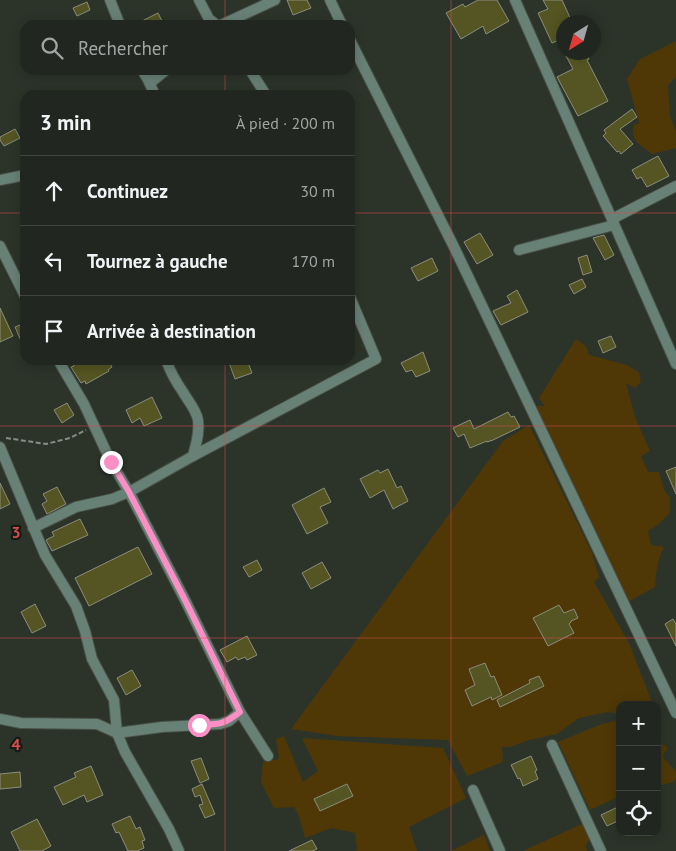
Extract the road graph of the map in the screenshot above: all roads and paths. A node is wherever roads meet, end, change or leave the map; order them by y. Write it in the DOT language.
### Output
graph roads {
  1 [pos="110,0"];
  2 [pos="199,0"];
  3 [pos="275,0"];
  4 [pos="330,0"];
  5 [pos="515,0"];
  6 [pos="118,20"];
  7 [pos="211,20"];
  8 [pos="231,20"];
  9 [pos="340,20"];
  10 [pos="355,50"];
  11 [pos="145,75"];
  12 [pos="160,75"];
  13 [pos="253,75"];
  14 [pos="150,84"];
  15 [pos="153,90"];
  16 [pos="263,90"];
  17 [pos="20,176"];
  18 [pos="0,180"];
  19 [pos="676,186"];
  20 [pos="613,222"];
  21 [pos="0,246"];
  22 [pos="519,250"];
  23 [pos="20,286"];
  24 [pos="355,309"];
  25 [pos="676,364"];
  26 [pos="61,365"];
  27 [pos="168,365"];
  28 [pos="94,426"];
  29 [pos="0,437"];
  30 [pos="0,447"];
  31 [pos="193,456"];
  32 [pos="129,492"];
  33 [pos="33,528"];
  34 [pos="240,712"];
  35 [pos="676,713"];
  36 [pos="0,719"];
  37 [pos="117,733"];
  38 [pos="552,745"];
  39 [pos="268,756"];
  40 [pos="473,790"];
  41 [pos="179,851"];
  42 [pos="500,851"];
  43 [pos="602,851"];
  1 -- 6 [label="street"];
  2 -- 7 [label="street"];
  3 -- 8 [label="street"];
  4 -- 9 [label="street"];
  5 -- 20 [label="street"];
  10 -- 35 [label="street"];
  11 -- 14 [label="street"];
  12 -- 14 [label="street"];
  13 -- 16 [label="street"];
  14 -- 15 [label="street"];
  17 -- 18 [label="street"];
  19 -- 20 [label="street"];
  20 -- 22 [label="street"];
  20 -- 25 [label="street"];
  21 -- 23 [label="street"];
  24 -- 31 [label="street"];
  26 -- 28 [label="street"];
  27 -- 31 [label="street"];
  28 -- 29 [label="path"];
  28 -- 32 [label="street"];
  30 -- 33 [label="street"];
  31 -- 32 [label="street"];
  32 -- 33 [label="street"];
  32 -- 34 [label="street"];
  33 -- 37 [label="street"];
  34 -- 37 [label="street"];
  34 -- 39 [label="street"];
  36 -- 37 [label="street"];
  37 -- 41 [label="street"];
  38 -- 43 [label="street"];
  40 -- 42 [label="street"];
}
